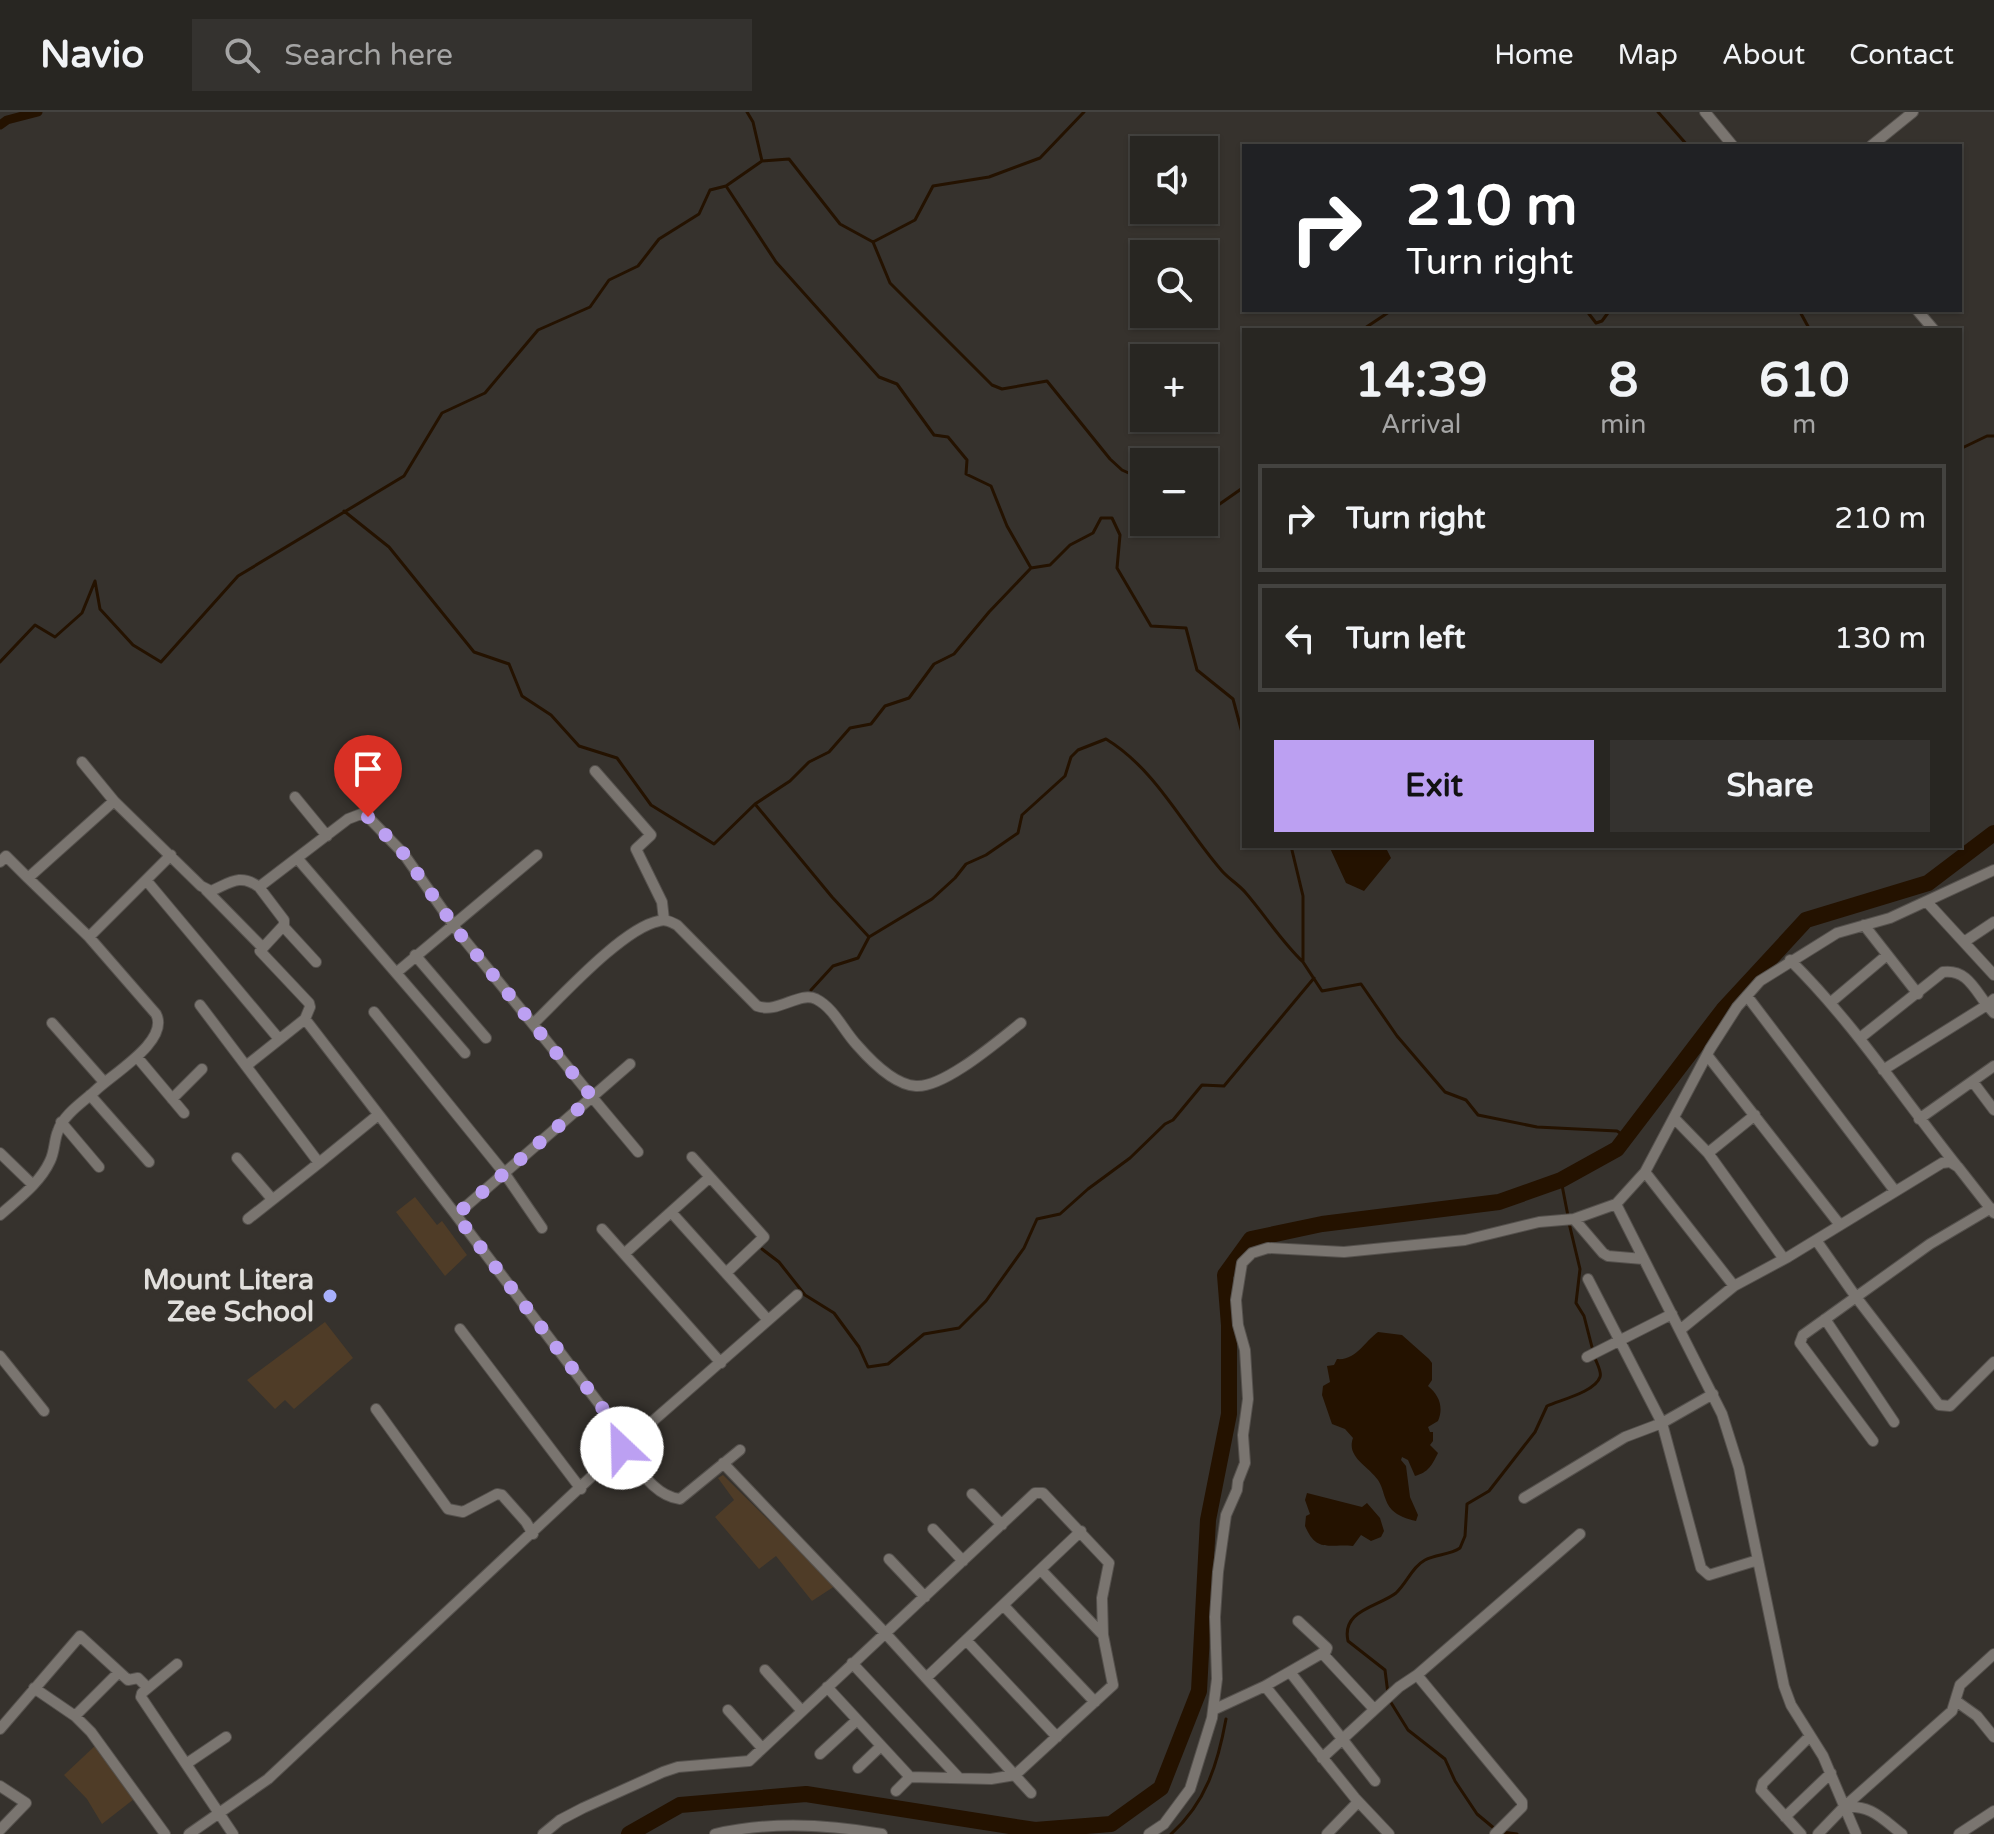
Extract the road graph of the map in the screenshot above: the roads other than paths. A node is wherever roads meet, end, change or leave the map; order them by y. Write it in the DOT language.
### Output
graph roads {
  1 [pos="1705,112"];
  2 [pos="1913,112"];
  3 [pos="1731,144"];
  4 [pos="1873,144"];
  5 [pos="1919,312"];
  6 [pos="1932,328"];
  7 [pos="82,762"];
  8 [pos="595,771"];
  9 [pos="295,797"];
  10 [pos="114,801"];
  11 [pos="327,836"];
  12 [pos="171,855"];
  13 [pos="537,855"];
  14 [pos="2,856"];
  15 [pos="297,858"];
  16 [pos="1994,870"];
  17 [pos="28,878"];
  18 [pos="146,880"];
  19 [pos="259,887"];
  20 [pos="206,890"];
  21 [pos="1927,902"];
  22 [pos="664,920"];
  23 [pos="1994,922"];
  24 [pos="1864,925"];
  25 [pos="283,926"];
  26 [pos="454,926"];
  27 [pos="89,937"];
  28 [pos="1964,942"];
  29 [pos="263,948"];
  30 [pos="415,955"];
  31 [pos="1887,955"];
  32 [pos="1790,960"];
  33 [pos="316,962"];
  34 [pos="396,973"];
  35 [pos="1994,975"];
  36 [pos="1918,994"];
  37 [pos="1747,996"];
  38 [pos="1830,1003"];
  39 [pos="200,1005"];
  40 [pos="1992,1005"];
  41 [pos="374,1012"];
  42 [pos="305,1019"];
  43 [pos="52,1023"];
  44 [pos="1021,1023"];
  45 [pos="533,1024"];
  46 [pos="486,1038"];
  47 [pos="1860,1038"];
  48 [pos="279,1039"];
  49 [pos="465,1053"];
  50 [pos="1707,1055"];
  51 [pos="137,1057"];
  52 [pos="630,1064"];
  53 [pos="246,1066"];
  54 [pos="1994,1066"];
  55 [pos="202,1069"];
  56 [pos="1883,1070"];
  57 [pos="104,1082"];
  58 [pos="1973,1082"];
  59 [pos="90,1095"];
  60 [pos="592,1097"];
  61 [pos="172,1099"];
  62 [pos="1994,1110"];
  63 [pos="184,1113"];
  64 [pos="378,1115"];
  65 [pos="1755,1115"];
  66 [pos="1674,1118"];
  67 [pos="1919,1119"];
  68 [pos="61,1122"];
  69 [pos="638,1152"];
  70 [pos="0,1153"];
  71 [pos="1708,1153"];
  72 [pos="692,1157"];
  73 [pos="237,1158"];
  74 [pos="149,1162"];
  75 [pos="319,1163"];
  76 [pos="99,1167"];
  77 [pos="1958,1167"];
  78 [pos="1645,1172"];
  79 [pos="505,1174"];
  80 [pos="710,1177"];
  81 [pos="33,1185"];
  82 [pos="1895,1191"];
  83 [pos="272,1199"];
  84 [pos="1616,1204"];
  85 [pos="1992,1211"];
  86 [pos="671,1212"];
  87 [pos="0,1215"];
  88 [pos="456,1215"];
  89 [pos="248,1219"];
  90 [pos="1570,1219"];
  91 [pos="1840,1225"];
  92 [pos="542,1228"];
  93 [pos="602,1229"];
  94 [pos="1816,1240"];
  95 [pos="624,1254"];
  96 [pos="1643,1259"];
  97 [pos="1784,1259"];
  98 [pos="726,1273"];
  99 [pos="1588,1279"];
  100 [pos="1734,1286"];
  101 [pos="797,1295"];
  102 [pos="1856,1297"];
  103 [pos="1672,1314"];
  104 [pos="1825,1319"];
  105 [pos="768,1320"];
  106 [pos="460,1329"];
  107 [pos="1680,1330"];
  108 [pos="1619,1343"];
  109 [pos="0,1356"];
  110 [pos="1587,1357"];
  111 [pos="1994,1362"];
  112 [pos="721,1363"];
  113 [pos="1713,1394"];
  114 [pos="376,1409"];
  115 [pos="44,1411"];
  116 [pos="1894,1422"];
  117 [pos="1662,1423"];
  118 [pos="1873,1441"];
  119 [pos="622,1448"];
  120 [pos="740,1450"];
  121 [pos="723,1463"];
  122 [pos="581,1489"];
  123 [pos="972,1494"];
  124 [pos="1524,1498"];
  125 [pos="1002,1525"];
  126 [pos="933,1529"];
  127 [pos="1081,1531"];
  128 [pos="533,1534"];
  129 [pos="1580,1534"];
  130 [pos="889,1559"];
  131 [pos="1758,1560"];
  132 [pos="963,1561"];
  133 [pos="1041,1570"];
  134 [pos="925,1597"];
  135 [pos="1004,1606"];
  136 [pos="1298,1621"];
  137 [pos="886,1634"];
  138 [pos="1103,1635"];
  139 [pos="966,1640"];
  140 [pos="1322,1653"];
  141 [pos="1994,1654"];
  142 [pos="852,1663"];
  143 [pos="177,1664"];
  144 [pos="765,1670"];
  145 [pos="119,1672"];
  146 [pos="1290,1672"];
  147 [pos="1123,1675"];
  148 [pos="1417,1675"];
  149 [pos="926,1678"];
  150 [pos="1113,1685"];
  151 [pos="1265,1686"];
  152 [pos="147,1687"];
  153 [pos="827,1687"];
  154 [pos="34,1688"];
  155 [pos="1956,1701"];
  156 [pos="1095,1702"];
  157 [pos="1377,1706"];
  158 [pos="728,1710"];
  159 [pos="1213,1710"];
  160 [pos="802,1711"];
  161 [pos="75,1716"];
  162 [pos="857,1720"];
  163 [pos="0,1729"];
  164 [pos="1810,1736"];
  165 [pos="226,1737"];
  166 [pos="1057,1737"];
  167 [pos="1994,1737"];
  168 [pos="1343,1740"];
  169 [pos="881,1746"];
  170 [pos="762,1748"];
  171 [pos="820,1754"];
  172 [pos="1322,1758"];
  173 [pos="186,1764"];
  174 [pos="858,1768"];
  175 [pos="1831,1773"];
  176 [pos="1015,1775"];
  177 [pos="910,1777"];
  178 [pos="959,1778"];
  179 [pos="1375,1781"];
  180 [pos="0,1786"];
  181 [pos="896,1791"];
  182 [pos="1031,1793"];
  183 [pos="1358,1802"];
  184 [pos="1844,1807"];
  185 [pos="1994,1811"];
  186 [pos="219,1815"];
  187 [pos="1785,1817"];
  188 [pos="0,1830"];
  189 [pos="776,1830"];
  190 [pos="755,1831"];
  191 [pos="728,1832"];
  192 [pos="165,1834"];
  193 [pos="189,1834"];
  194 [pos="233,1834"];
  195 [pos="543,1834"];
  196 [pos="715,1834"];
  197 [pos="882,1834"];
  198 [pos="1149,1834"];
  199 [pos="1327,1834"];
  200 [pos="1389,1834"];
  201 [pos="1495,1834"];
  202 [pos="1801,1834"];
  203 [pos="1818,1834"];
  204 [pos="1856,1834"];
  205 [pos="1902,1834"];
  206 [pos="1959,1834"];
  1 -- 3 [label="street"];
  2 -- 4 [label="street"];
  5 -- 6 [label="street"];
  7 -- 10 [label="street"];
  8 -- 22 [label="street"];
  9 -- 11 [label="street"];
  10 -- 12 [label="street"];
  10 -- 17 [label="street"];
  11 -- 15 [label="street"];
  11 -- 26 [label="street"];
  12 -- 18 [label="street"];
  12 -- 20 [label="street"];
  13 -- 26 [label="street"];
  14 -- 17 [label="street"];
  15 -- 19 [label="street"];
  15 -- 34 [label="street"];
  16 -- 21 [label="street"];
  17 -- 27 [label="street"];
  18 -- 27 [label="street"];
  18 -- 48 [label="street"];
  19 -- 20 [label="street"];
  19 -- 25 [label="street"];
  20 -- 29 [label="street"];
  21 -- 24 [label="street"];
  21 -- 28 [label="street"];
  22 -- 44 [label="street"];
  22 -- 45 [label="street"];
  23 -- 28 [label="street"];
  24 -- 31 [label="street"];
  24 -- 32 [label="street"];
  25 -- 29 [label="street"];
  25 -- 33 [label="street"];
  26 -- 30 [label="street"];
  26 -- 45 [label="street"];
  27 -- 51 [label="street"];
  28 -- 35 [label="street"];
  29 -- 42 [label="street"];
  30 -- 34 [label="street"];
  30 -- 46 [label="street"];
  31 -- 36 [label="street"];
  31 -- 38 [label="street"];
  32 -- 37 [label="street"];
  32 -- 38 [label="street"];
  34 -- 49 [label="street"];
  36 -- 40 [label="street"];
  36 -- 47 [label="street"];
  37 -- 50 [label="street"];
  37 -- 82 [label="street"];
  38 -- 47 [label="street"];
  39 -- 53 [label="street"];
  40 -- 56 [label="street"];
  41 -- 79 [label="street"];
  42 -- 48 [label="street"];
  42 -- 64 [label="street"];
  43 -- 57 [label="street"];
  45 -- 60 [label="street"];
  47 -- 56 [label="street"];
  48 -- 53 [label="street"];
  50 -- 65 [label="street"];
  50 -- 66 [label="street"];
  51 -- 57 [label="street"];
  51 -- 61 [label="street"];
  52 -- 60 [label="street"];
  53 -- 75 [label="street"];
  54 -- 58 [label="street"];
  55 -- 61 [label="street"];
  56 -- 67 [label="street"];
  57 -- 59 [label="street"];
  58 -- 62 [label="street"];
  58 -- 67 [label="street"];
  59 -- 68 [label="street"];
  59 -- 74 [label="street"];
  60 -- 69 [label="street"];
  60 -- 79 [label="street"];
  61 -- 63 [label="street"];
  64 -- 75 [label="street"];
  64 -- 88 [label="street"];
  65 -- 71 [label="street"];
  65 -- 91 [label="street"];
  66 -- 71 [label="street"];
  66 -- 78 [label="street"];
  67 -- 77 [label="street"];
  68 -- 76 [label="street"];
  68 -- 81 [label="street"];
  70 -- 81 [label="street"];
  71 -- 97 [label="street"];
  72 -- 80 [label="street"];
  73 -- 83 [label="street"];
  75 -- 83 [label="street"];
  77 -- 82 [label="street"];
  77 -- 85 [label="street"];
  78 -- 84 [label="street"];
  78 -- 100 [label="street"];
  79 -- 88 [label="street"];
  79 -- 92 [label="street"];
  80 -- 86 [label="street"];
  80 -- 98 [label="street"];
  81 -- 87 [label="street"];
  82 -- 91 [label="street"];
  83 -- 89 [label="street"];
  84 -- 90 [label="street"];
  84 -- 96 [label="street"];
  85 -- 102 [label="street"];
  86 -- 95 [label="street"];
  86 -- 98 [label="street"];
  88 -- 119 [label="street"];
  90 -- 96 [label="street"];
  90 -- 159 [label="street"];
  91 -- 94 [label="street"];
  93 -- 95 [label="street"];
  94 -- 97 [label="street"];
  94 -- 102 [label="street"];
  95 -- 112 [label="street"];
  96 -- 103 [label="street"];
  97 -- 100 [label="street"];
  98 -- 105 [label="street"];
  99 -- 108 [label="street"];
  100 -- 107 [label="street"];
  101 -- 105 [label="street"];
  102 -- 104 [label="street"];
  102 -- 111 [label="street"];
  103 -- 107 [label="street"];
  103 -- 108 [label="street"];
  104 -- 116 [label="street"];
  104 -- 118 [label="street"];
  105 -- 112 [label="street"];
  106 -- 122 [label="street"];
  107 -- 113 [label="street"];
  108 -- 110 [label="street"];
  108 -- 117 [label="street"];
  109 -- 115 [label="street"];
  112 -- 119 [label="street"];
  113 -- 117 [label="street"];
  113 -- 131 [label="street"];
  114 -- 128 [label="street"];
  117 -- 124 [label="street"];
  117 -- 131 [label="street"];
  119 -- 121 [label="street"];
  119 -- 122 [label="street"];
  120 -- 121 [label="street"];
  121 -- 137 [label="street"];
  122 -- 128 [label="street"];
  123 -- 125 [label="street"];
  125 -- 127 [label="street"];
  125 -- 132 [label="street"];
  126 -- 132 [label="street"];
  127 -- 133 [label="street"];
  127 -- 138 [label="street"];
  128 -- 186 [label="street"];
  129 -- 148 [label="street"];
  130 -- 134 [label="street"];
  131 -- 164 [label="street"];
  132 -- 134 [label="street"];
  133 -- 135 [label="street"];
  133 -- 138 [label="street"];
  134 -- 137 [label="street"];
  135 -- 139 [label="street"];
  135 -- 156 [label="street"];
  136 -- 140 [label="street"];
  137 -- 142 [label="street"];
  137 -- 149 [label="street"];
  138 -- 150 [label="street"];
  139 -- 149 [label="street"];
  139 -- 166 [label="street"];
  140 -- 146 [label="street"];
  140 -- 157 [label="street"];
  141 -- 155 [label="street"];
  142 -- 153 [label="street"];
  142 -- 178 [label="street"];
  143 -- 152 [label="street"];
  144 -- 160 [label="street"];
  145 -- 152 [label="street"];
  145 -- 154 [label="street"];
  145 -- 161 [label="street"];
  146 -- 151 [label="street"];
  146 -- 168 [label="street"];
  147 -- 150 [label="street"];
  148 -- 157 [label="street"];
  148 -- 201 [label="street"];
  149 -- 176 [label="street"];
  150 -- 156 [label="street"];
  151 -- 159 [label="street"];
  151 -- 172 [label="street"];
  152 -- 173 [label="street"];
  153 -- 160 [label="street"];
  153 -- 162 [label="street"];
  154 -- 161 [label="street"];
  154 -- 163 [label="street"];
  155 -- 167 [label="street"];
  155 -- 184 [label="street"];
  156 -- 166 [label="street"];
  157 -- 168 [label="street"];
  158 -- 170 [label="street"];
  159 -- 198 [label="street"];
  160 -- 170 [label="street"];
  161 -- 192 [label="street"];
  162 -- 169 [label="street"];
  162 -- 171 [label="street"];
  164 -- 175 [label="street"];
  164 -- 187 [label="street"];
  165 -- 173 [label="street"];
  166 -- 176 [label="street"];
  168 -- 172 [label="street"];
  168 -- 179 [label="street"];
  169 -- 174 [label="street"];
  169 -- 177 [label="street"];
  170 -- 195 [label="street"];
  172 -- 183 [label="street"];
  173 -- 186 [label="street"];
  175 -- 184 [label="street"];
  175 -- 187 [label="street"];
  176 -- 178 [label="street"];
  176 -- 182 [label="street"];
  177 -- 178 [label="street"];
  177 -- 181 [label="street"];
  180 -- 188 [label="street"];
  183 -- 199 [label="street"];
  183 -- 200 [label="street"];
  184 -- 203 [label="street"];
  184 -- 204 [label="street"];
  184 -- 205 [label="street"];
  185 -- 206 [label="street"];
  186 -- 193 [label="street"];
  186 -- 194 [label="street"];
  187 -- 202 [label="street"];
  189 -- 190 [label="street"];
  189 -- 197 [label="street"];
  190 -- 191 [label="street"];
  191 -- 196 [label="street"];
}
